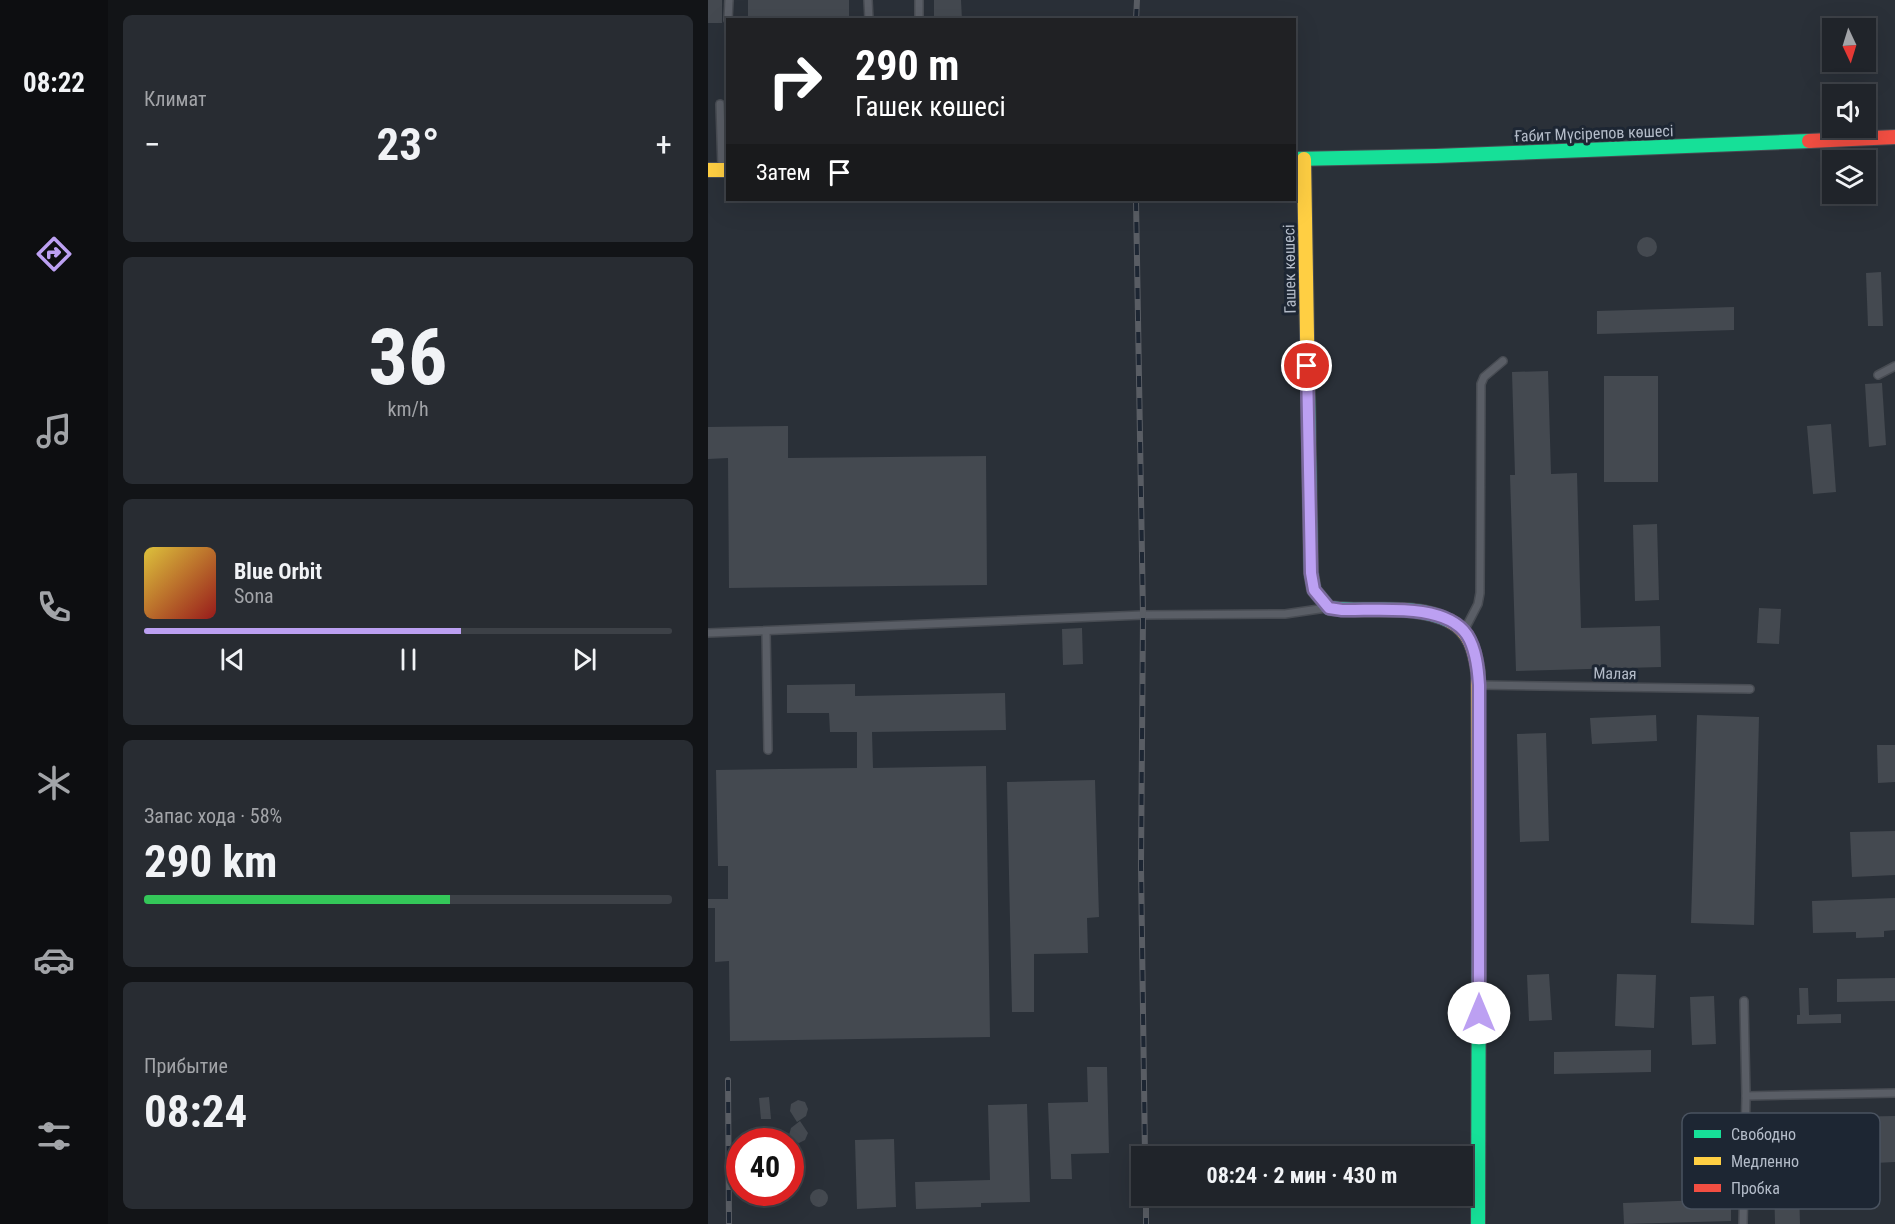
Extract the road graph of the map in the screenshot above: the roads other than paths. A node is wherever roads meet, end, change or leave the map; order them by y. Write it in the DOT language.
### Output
graph roads {
  1 [pos="729,0"];
  2 [pos="868,0"];
  3 [pos="919,0"];
  4 [pos="728,18"];
  5 [pos="869,18"];
  6 [pos="919,18"];
  7 [pos="720,104"];
  8 [pos="1895,137"];
  9 [pos="1299,159"];
  10 [pos="719,170"];
  11 [pos="1503,361"];
  12 [pos="1895,366"];
  13 [pos="1878,375"];
  14 [pos="1329,608"];
  15 [pos="766,631"];
  16 [pos="1464,632"];
  17 [pos="708,633"];
  18 [pos="1479,685"];
  19 [pos="1750,689"];
  20 [pos="768,750"];
  21 [pos="1744,1001"];
  22 [pos="1895,1093"];
  23 [pos="1746,1096"];
  24 [pos="1746,1113"];
  25 [pos="1743,1209"];
  26 [pos="1478,1224"];
  27 [pos="1743,1224"];
  1 -- 4 [label="lane"];
  2 -- 5 [label="lane"];
  3 -- 6 [label="lane"];
  7 -- 10 [label="lane"];
  8 -- 9 [label="street, Ғабит Мүсірепов көшесі"];
  9 -- 14 [label="street, Гашек көшесі"];
  11 -- 16 [label="lane"];
  12 -- 13 [label="lane"];
  14 -- 15 [label="lane"];
  14 -- 16 [label="street"];
  15 -- 17 [label="lane"];
  15 -- 20 [label="lane"];
  16 -- 18 [label="street"];
  18 -- 19 [label="lane, Малая"];
  18 -- 26 [label="street"];
  21 -- 23 [label="lane"];
  22 -- 23 [label="lane"];
  23 -- 24 [label="lane"];
  25 -- 27 [label="lane"];
}
